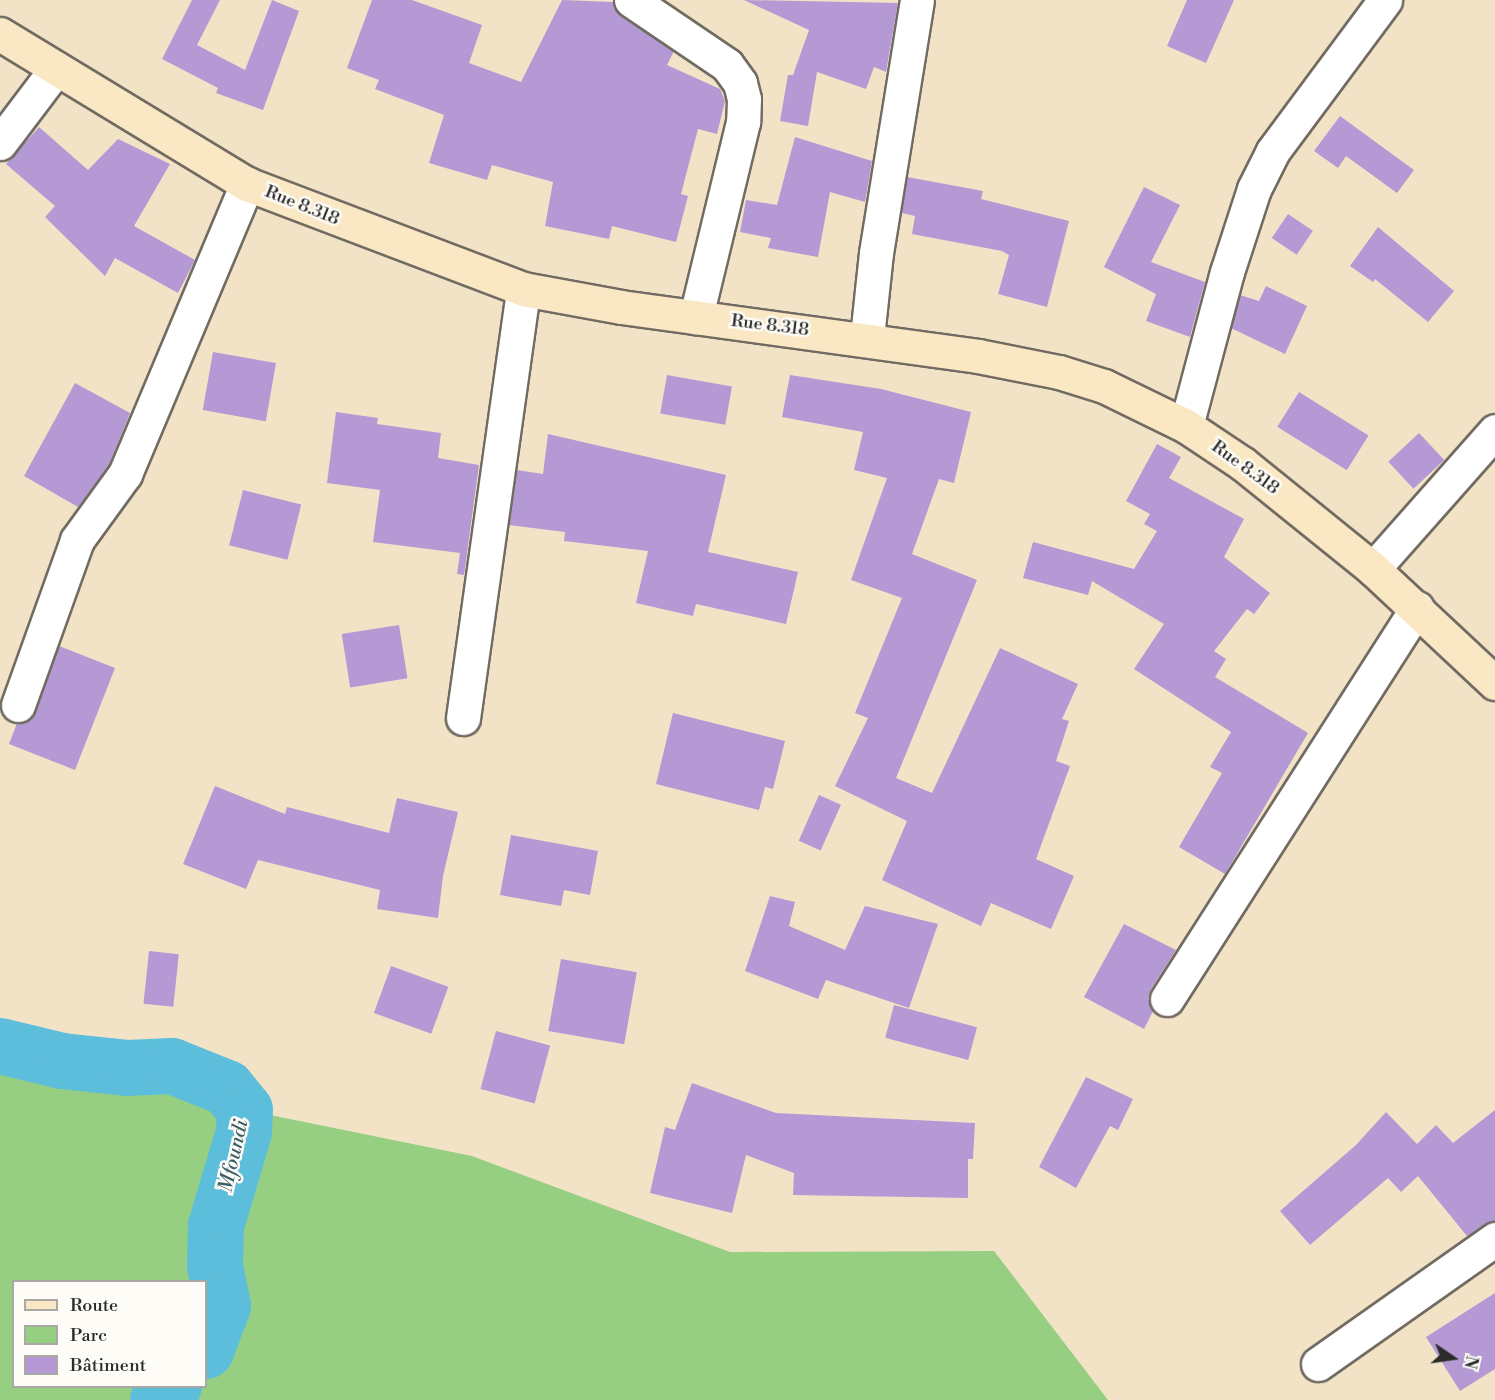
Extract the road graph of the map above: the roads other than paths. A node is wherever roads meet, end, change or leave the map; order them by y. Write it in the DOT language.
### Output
graph roads {
  1 [pos="631,0"];
  2 [pos="918,0"];
  3 [pos="1385,0"];
  4 [pos="0,34"];
  5 [pos="56,69"];
  6 [pos="0,143"];
  7 [pos="247,184"];
  8 [pos="523,289"];
  9 [pos="696,317"];
  10 [pos="867,338"];
  11 [pos="1186,426"];
  12 [pos="1495,431"];
  13 [pos="1373,569"];
  14 [pos="1417,608"];
  15 [pos="1495,683"];
  16 [pos="18,705"];
  17 [pos="463,718"];
  18 [pos="1167,999"];
  19 [pos="1495,1239"];
  20 [pos="1318,1364"];
  1 -- 9 [label="street"];
  2 -- 10 [label="street"];
  3 -- 11 [label="street"];
  4 -- 5 [label="main road, Rue 8.318"];
  5 -- 6 [label="street"];
  5 -- 7 [label="main road, Rue 8.318"];
  7 -- 8 [label="main road, Rue 8.318"];
  7 -- 16 [label="street"];
  8 -- 9 [label="main road, Rue 8.318"];
  8 -- 17 [label="street"];
  9 -- 10 [label="main road, Rue 8.318"];
  10 -- 11 [label="main road, Rue 8.318"];
  11 -- 13 [label="main road, Rue 8.318"];
  12 -- 13 [label="street"];
  13 -- 14 [label="main road, Rue 8.318"];
  14 -- 15 [label="main road, Rue 8.318"];
  14 -- 18 [label="street"];
  19 -- 20 [label="street"];
}
